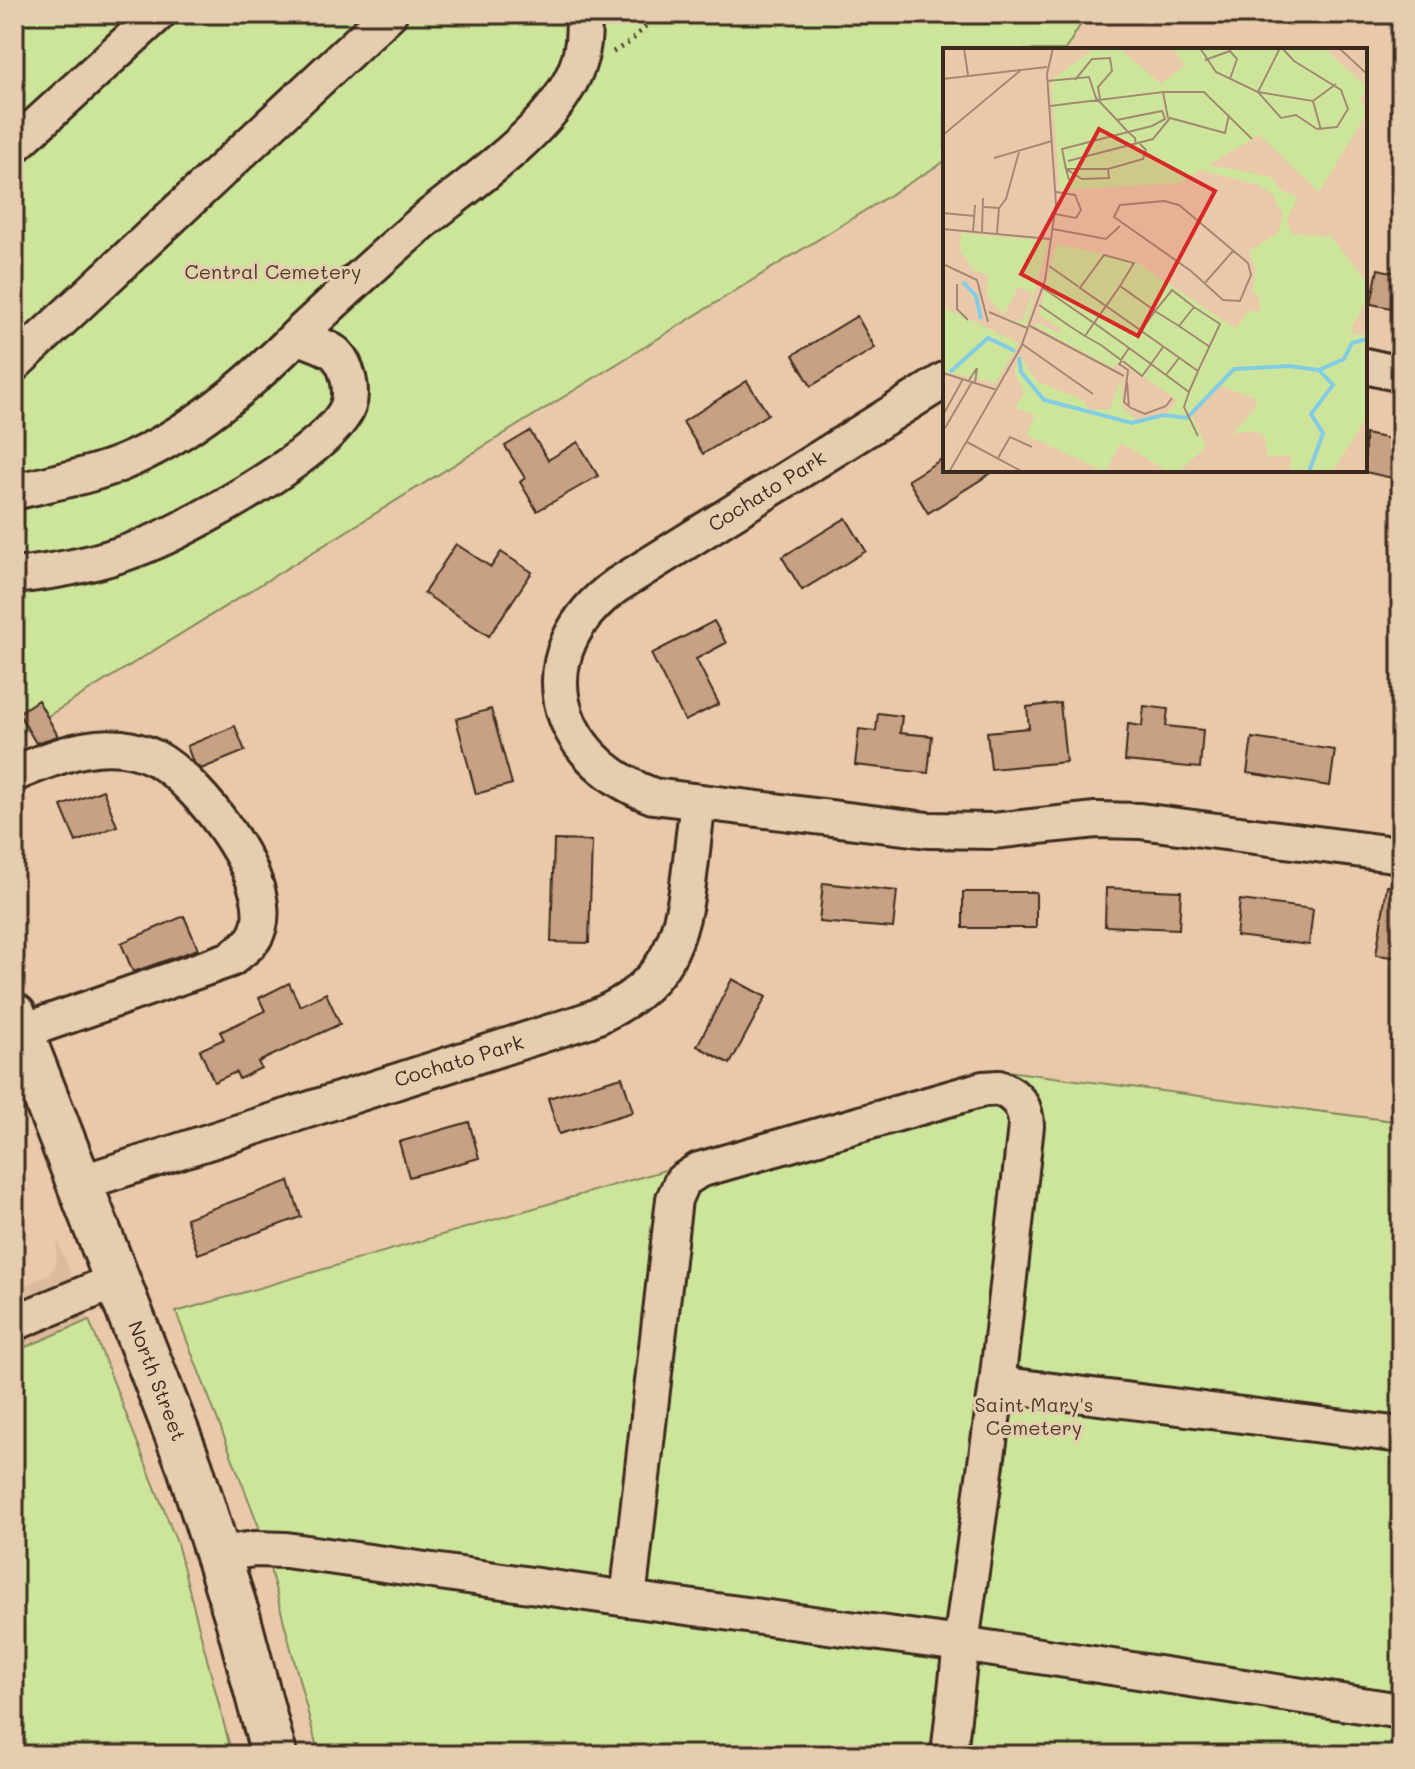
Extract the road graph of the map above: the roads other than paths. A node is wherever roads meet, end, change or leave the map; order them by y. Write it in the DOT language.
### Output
graph roads {
  1 [pos="158,14"];
  2 [pos="389,14"];
  3 [pos="583,14"];
  4 [pos="14,146"];
  5 [pos="297,336"];
  6 [pos="14,364"];
  7 [pos="1367,366"];
  8 [pos="1401,374"];
  9 [pos="943,381"];
  10 [pos="14,492"];
  11 [pos="14,576"];
  12 [pos="14,774"];
  13 [pos="698,803"];
  14 [pos="1401,855"];
  15 [pos="17,1024"];
  16 [pos="80,1183"];
  17 [pos="118,1280"];
  18 [pos="14,1323"];
  19 [pos="997,1384"];
  20 [pos="1401,1435"];
  21 [pos="219,1554"];
  22 [pos="628,1599"];
  23 [pos="961,1644"];
  24 [pos="1401,1711"];
  25 [pos="274,1755"];
  26 [pos="949,1755"];
  1 -- 4 [label="street"];
  2 -- 6 [label="street"];
  3 -- 5 [label="street"];
  5 -- 10 [label="street"];
  5 -- 11 [label="street"];
  7 -- 8 [label="street"];
  9 -- 13 [label="street, Cochato Park"];
  12 -- 15 [label="street"];
  13 -- 14 [label="street, Cochato Park"];
  13 -- 16 [label="street, Cochato Park"];
  15 -- 16 [label="main road, North Street"];
  16 -- 17 [label="main road, North Street"];
  17 -- 18 [label="street"];
  17 -- 21 [label="main road, North Street"];
  19 -- 20 [label="street"];
  19 -- 22 [label="street"];
  19 -- 23 [label="street"];
  21 -- 22 [label="street"];
  21 -- 25 [label="main road, North Street"];
  22 -- 23 [label="street"];
  23 -- 24 [label="street"];
  23 -- 26 [label="street"];
}
